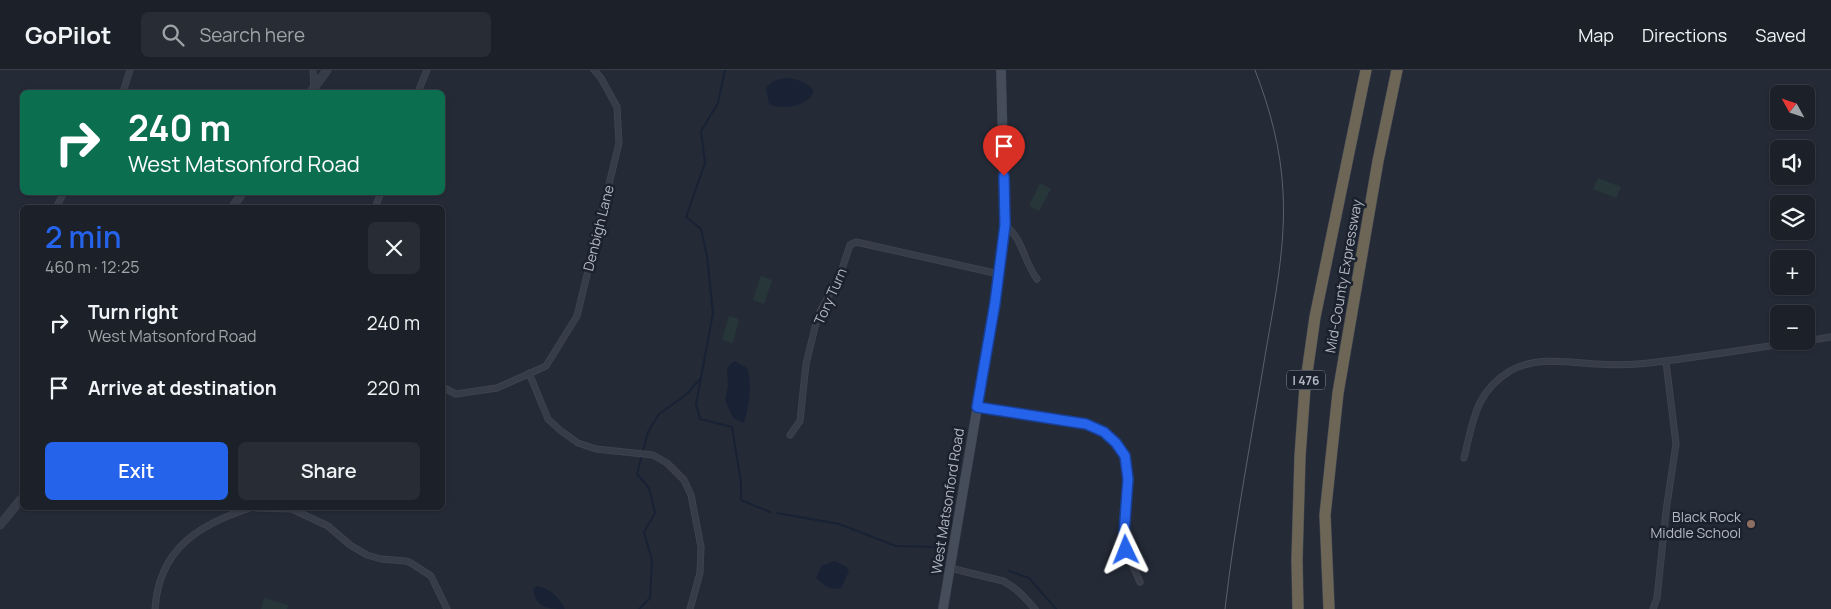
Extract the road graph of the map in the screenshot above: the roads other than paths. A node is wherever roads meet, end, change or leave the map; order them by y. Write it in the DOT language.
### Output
graph roads {
  1 [pos="130,70"];
  2 [pos="313,70"];
  3 [pos="327,70"];
  4 [pos="427,70"];
  5 [pos="594,70"];
  6 [pos="1001,70"];
  7 [pos="1366,70"];
  8 [pos="1398,70"];
  9 [pos="125,90"];
  10 [pos="313,90"];
  11 [pos="419,90"];
  12 [pos="1005,225"];
  13 [pos="999,274"];
  14 [pos="1037,279"];
  15 [pos="1831,337"];
  16 [pos="1815,339"];
  17 [pos="1770,346"];
  18 [pos="1666,362"];
  19 [pos="529,373"];
  20 [pos="445,388"];
  21 [pos="977,407"];
  22 [pos="790,435"];
  23 [pos="1464,458"];
  24 [pos="20,500"];
  25 [pos="244,510"];
  26 [pos="294,510"];
  27 [pos="0,525"];
  28 [pos="950,568"];
  29 [pos="1140,582"];
  30 [pos="155,609"];
  31 [pos="446,609"];
  32 [pos="690,609"];
  33 [pos="943,609"];
  34 [pos="1035,609"];
  35 [pos="1298,609"];
  36 [pos="1329,609"];
  37 [pos="1653,609"];
  1 -- 9 [label="street"];
  2 -- 10 [label="street"];
  3 -- 10 [label="street"];
  4 -- 11 [label="street"];
  5 -- 19 [label="street, Denbigh Lane"];
  6 -- 12 [label="main road, West Matsonford Road"];
  7 -- 35 [label="highway, Mid-County Expressway / I 476"];
  8 -- 36 [label="highway, Mid-County Expressway / I 476"];
  12 -- 13 [label="main road, West Matsonford Road"];
  12 -- 14 [label="street"];
  13 -- 21 [label="main road, West Matsonford Road"];
  13 -- 22 [label="street, Tory Turn"];
  15 -- 16 [label="street"];
  17 -- 18 [label="street"];
  18 -- 23 [label="street"];
  18 -- 37 [label="street"];
  19 -- 20 [label="street, Denbigh Lane"];
  19 -- 32 [label="street"];
  21 -- 28 [label="main road, West Matsonford Road"];
  21 -- 29 [label="street"];
  24 -- 27 [label="street"];
  25 -- 30 [label="street"];
  26 -- 31 [label="street"];
  28 -- 33 [label="main road, West Matsonford Road"];
  28 -- 34 [label="street"];
}
